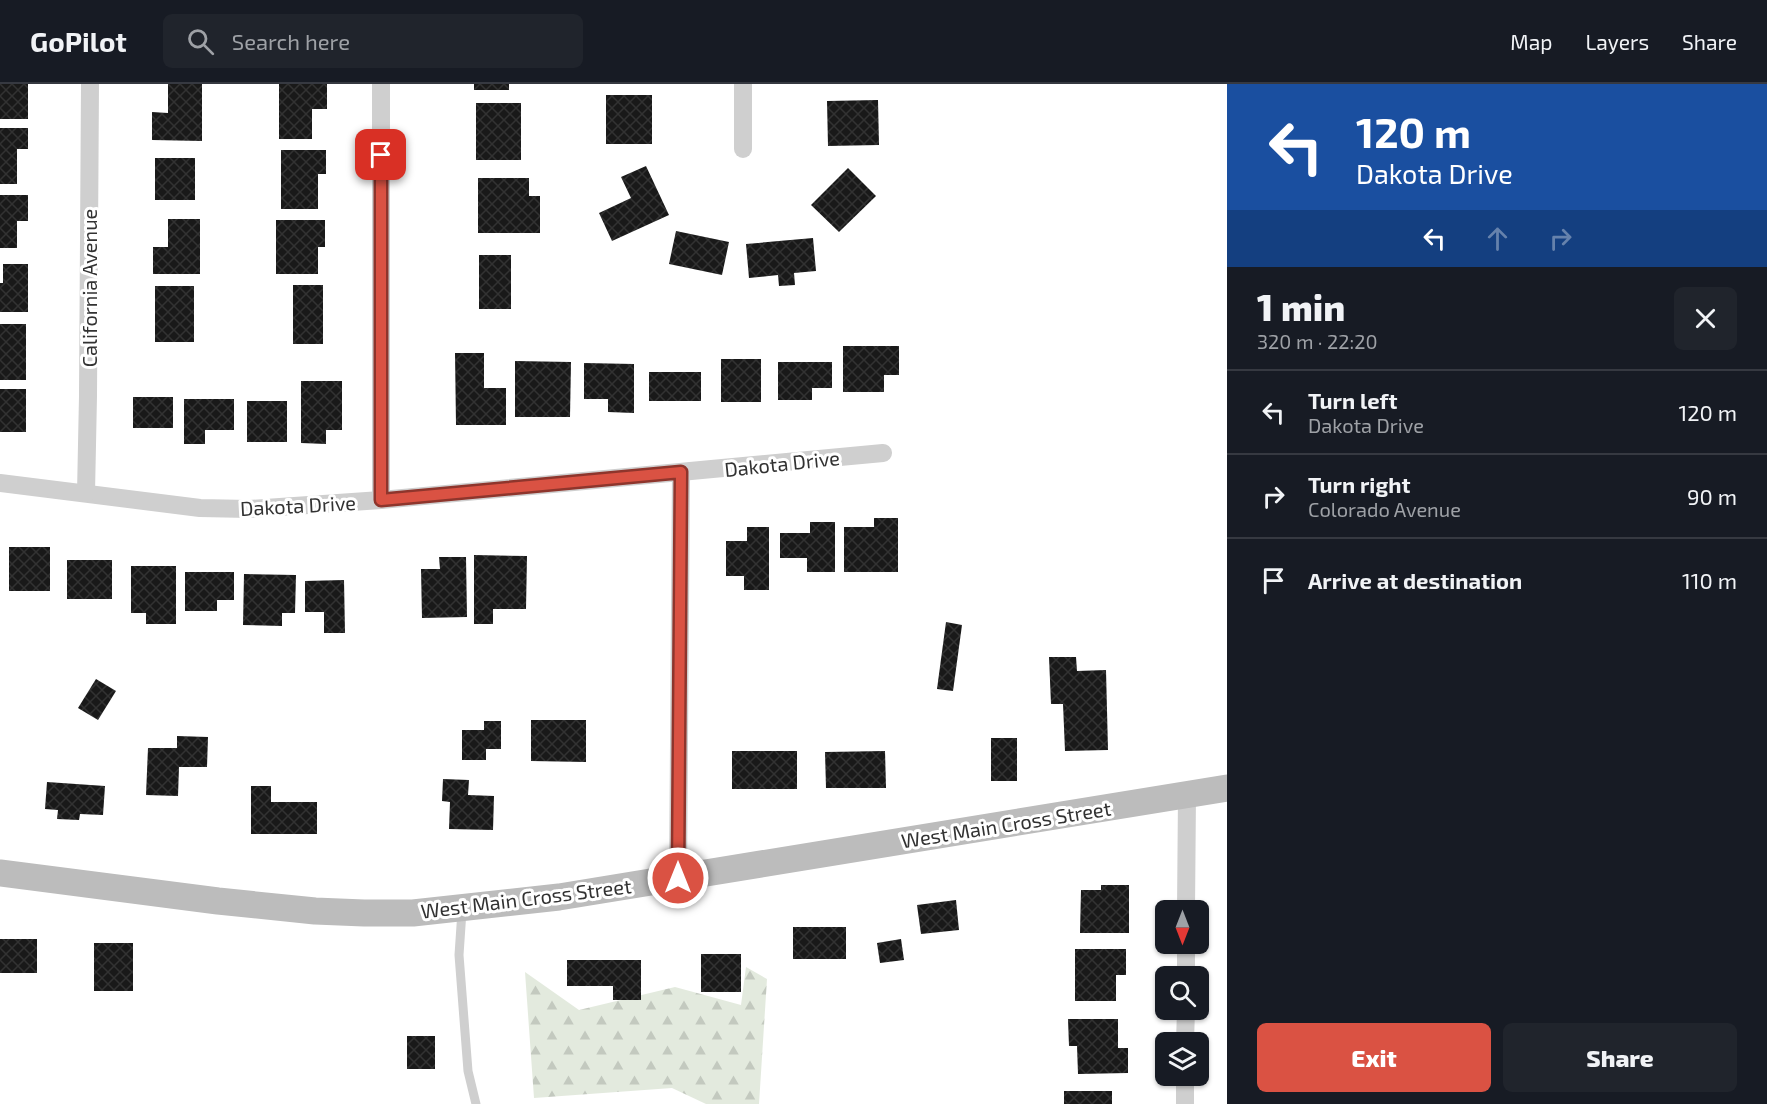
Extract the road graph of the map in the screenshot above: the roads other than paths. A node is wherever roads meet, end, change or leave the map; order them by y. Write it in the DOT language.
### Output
graph roads {
  1 [pos="90,84"];
  2 [pos="381,84"];
  3 [pos="743,84"];
  4 [pos="743,149"];
  5 [pos="883,453"];
  6 [pos="681,472"];
  7 [pos="0,483"];
  8 [pos="86,493"];
  9 [pos="381,500"];
  10 [pos="1227,788"];
  11 [pos="1187,794"];
  12 [pos="0,873"];
  13 [pos="678,878"];
  14 [pos="1186,900"];
  15 [pos="462,909"];
  16 [pos="1185,1086"];
  17 [pos="476,1104"];
  18 [pos="1185,1104"];
  1 -- 8 [label="street, California Avenue"];
  2 -- 9 [label="street"];
  3 -- 4 [label="street"];
  5 -- 6 [label="street, Dakota Drive"];
  6 -- 9 [label="street, Dakota Drive"];
  6 -- 13 [label="street"];
  7 -- 8 [label="street, Dakota Drive"];
  8 -- 9 [label="street, Dakota Drive"];
  10 -- 11 [label="main road, West Main Cross Street"];
  11 -- 13 [label="main road, West Main Cross Street"];
  11 -- 14 [label="street"];
  12 -- 15 [label="main road, West Main Cross Street"];
  13 -- 15 [label="main road, West Main Cross Street"];
  15 -- 17 [label="lane"];
  16 -- 18 [label="street"];
}
